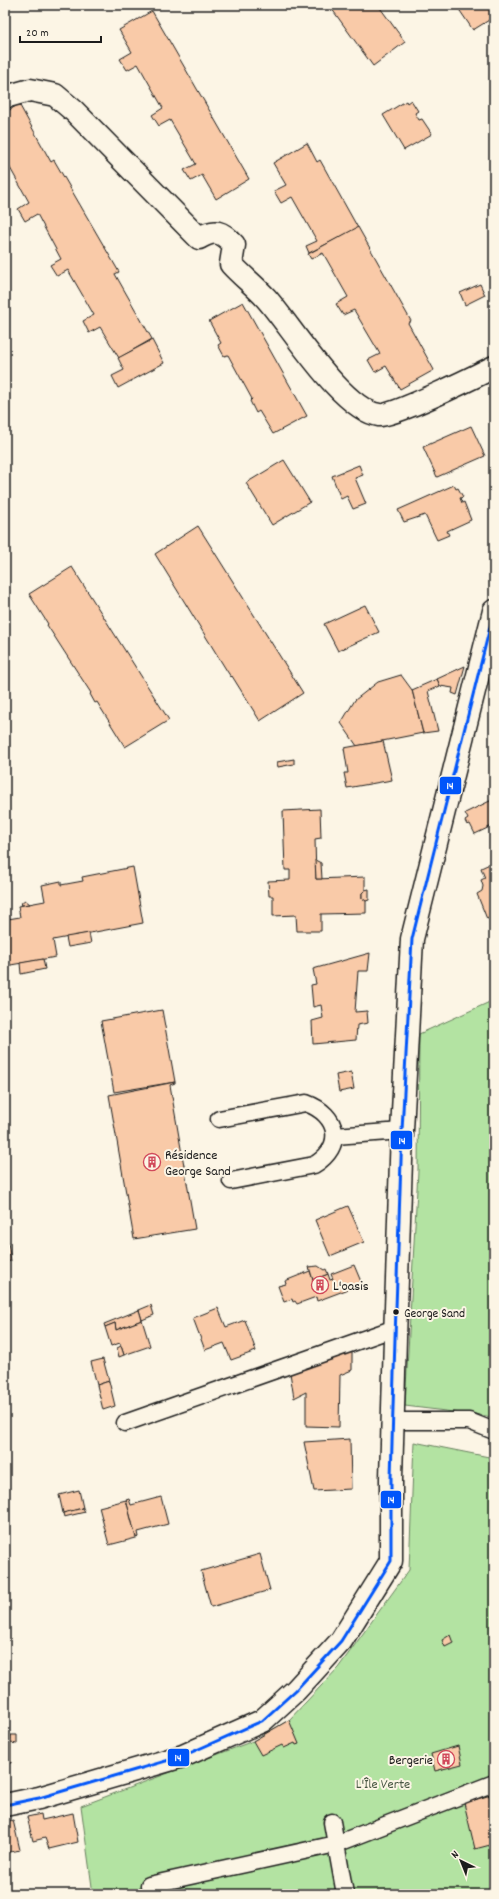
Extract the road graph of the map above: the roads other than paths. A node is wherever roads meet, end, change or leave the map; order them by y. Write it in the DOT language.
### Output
graph roads {
  1 [pos="5,97"];
  2 [pos="494,367"];
  3 [pos="494,611"];
  4 [pos="219,1119"];
  5 [pos="402,1131"];
  6 [pos="335,1136"];
  7 [pos="231,1181"];
  8 [pos="395,1328"];
  9 [pos="392,1421"];
  10 [pos="125,1423"];
  11 [pos="494,1431"];
  12 [pos="494,1783"];
  13 [pos="5,1805"];
  14 [pos="332,1822"];
  15 [pos="336,1844"];
  16 [pos="149,1886"];
  17 [pos="345,1894"];
  1 -- 2 [label="street"];
  3 -- 5 [label="street"];
  4 -- 6 [label="lane"];
  5 -- 6 [label="lane"];
  5 -- 8 [label="street"];
  6 -- 7 [label="lane"];
  8 -- 9 [label="street"];
  8 -- 10 [label="lane"];
  9 -- 11 [label="lane"];
  9 -- 13 [label="street"];
  12 -- 15 [label="lane"];
  14 -- 15 [label="lane"];
  15 -- 16 [label="lane"];
  15 -- 17 [label="lane"];
}
